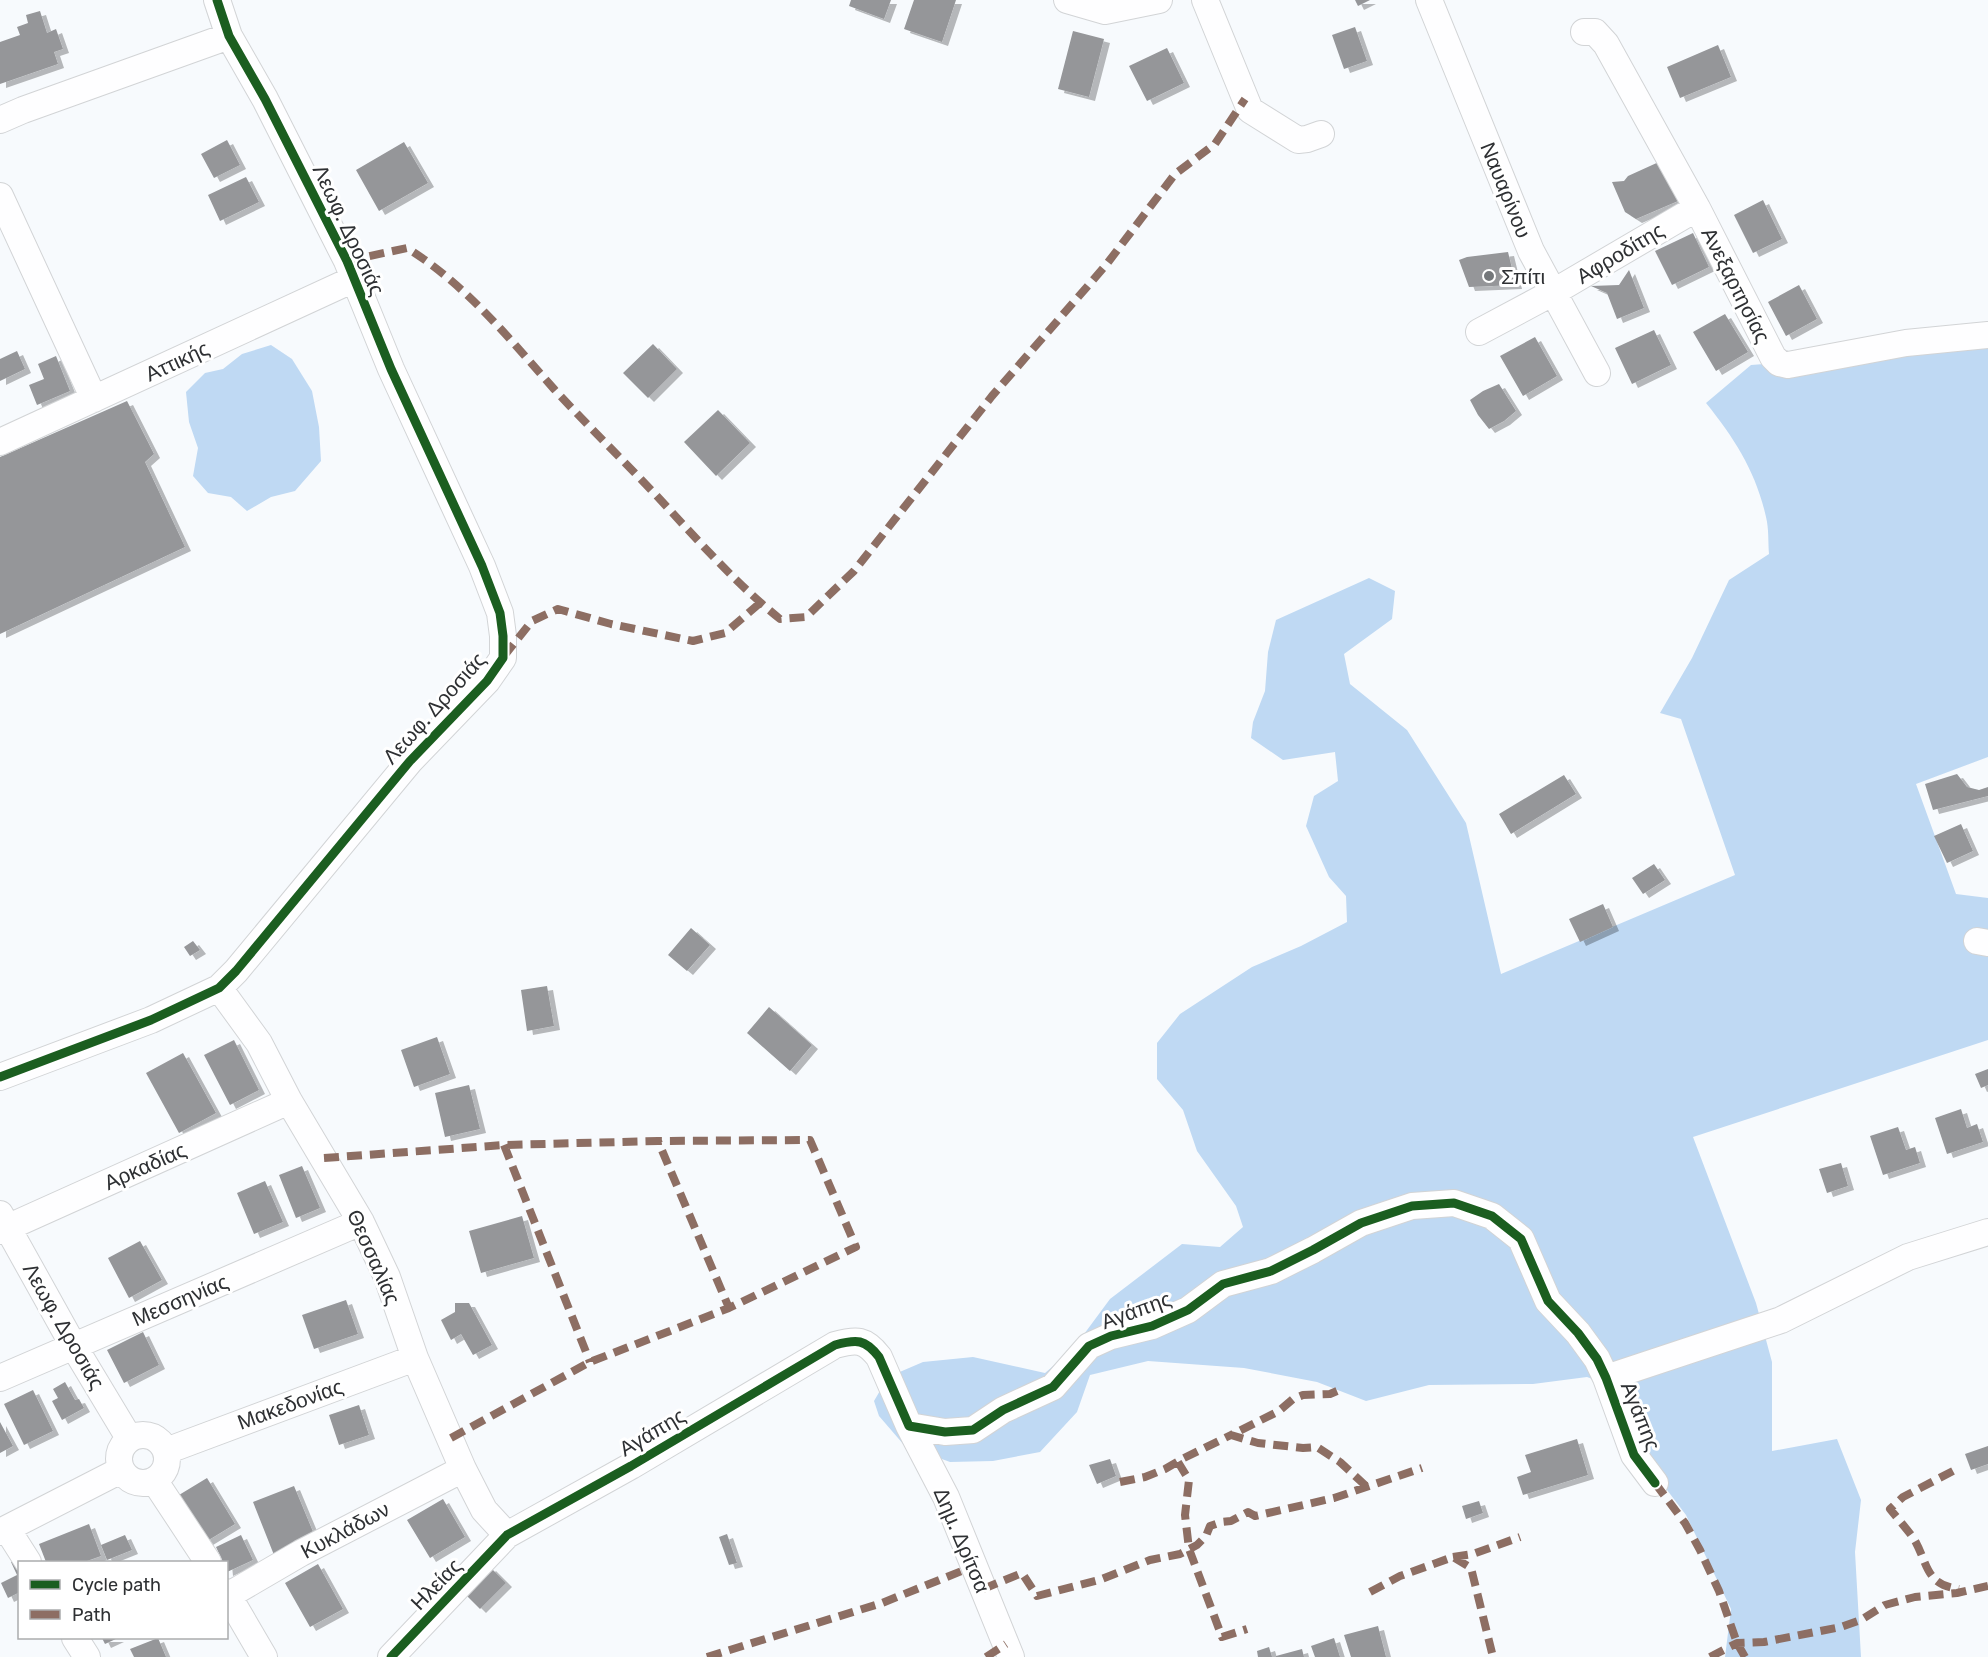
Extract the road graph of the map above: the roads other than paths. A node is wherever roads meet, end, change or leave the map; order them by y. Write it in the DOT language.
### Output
graph roads {
  1 [pos="217,0"];
  2 [pos="1067,0"];
  3 [pos="1159,0"];
  4 [pos="1205,0"];
  5 [pos="1429,0"];
  6 [pos="1584,32"];
  7 [pos="230,36"];
  8 [pos="0,120"];
  9 [pos="1321,134"];
  10 [pos="0,196"];
  11 [pos="1697,208"];
  12 [pos="354,279"];
  13 [pos="1552,293"];
  14 [pos="1479,332"];
  15 [pos="1988,335"];
  16 [pos="1597,373"];
  17 [pos="94,399"];
  18 [pos="0,442"];
  19 [pos="219,988"];
  20 [pos="0,1077"];
  21 [pos="289,1101"];
  22 [pos="361,1222"];
  23 [pos="2,1224"];
  24 [pos="1988,1232"];
  25 [pos="73,1345"];
  26 [pos="415,1358"];
  27 [pos="0,1378"];
  28 [pos="1606,1378"];
  29 [pos="909,1426"];
  30 [pos="129,1438"];
  31 [pos="166,1451"];
  32 [pos="463,1469"];
  33 [pos="121,1470"];
  34 [pos="154,1480"];
  35 [pos="1655,1483"];
  36 [pos="4,1530"];
  37 [pos="507,1535"];
  38 [pos="27,1561"];
  39 [pos="207,1561"];
  40 [pos="228,1593"];
  41 [pos="76,1639"];
  42 [pos="87,1657"];
  43 [pos="264,1657"];
  44 [pos="391,1657"];
  45 [pos="1011,1657"];
  1 -- 7 [label="street, Λεωφ. Δροσιάς"];
  2 -- 3 [label="street"];
  4 -- 9 [label="street"];
  5 -- 13 [label="street, Ναυαρίνου"];
  6 -- 11 [label="street, Ανεξαρτησίας"];
  7 -- 8 [label="street"];
  7 -- 12 [label="street, Λεωφ. Δροσιάς"];
  10 -- 17 [label="street"];
  11 -- 13 [label="street, Αφροδίτης"];
  11 -- 15 [label="street, Ανεξαρτησίας"];
  12 -- 17 [label="street, Αττικής"];
  12 -- 19 [label="street, Λεωφ. Δροσιάς"];
  13 -- 14 [label="street, Αφροδίτης"];
  13 -- 16 [label="street, Ναυαρίνου"];
  17 -- 18 [label="street, Αττικής"];
  19 -- 20 [label="street, Λεωφ. Δροσιάς"];
  19 -- 21 [label="street, Θεσσαλίας"];
  21 -- 22 [label="street, Θεσσαλίας"];
  21 -- 23 [label="street, Αρκαδίας"];
  22 -- 25 [label="street, Μεσσηνίας"];
  22 -- 26 [label="street, Θεσσαλίας"];
  23 -- 25 [label="street, Λεωφ. Δροσιάς"];
  24 -- 28 [label="street"];
  25 -- 27 [label="street, Μεσσηνίας"];
  25 -- 30 [label="street, Λεωφ. Δροσιάς"];
  26 -- 31 [label="street, Μακεδονίας"];
  26 -- 32 [label="street, Θεσσαλίας"];
  28 -- 29 [label="street, Αγάπης"];
  28 -- 35 [label="street, Αγάπης"];
  29 -- 37 [label="street, Αγάπης"];
  29 -- 45 [label="street, Δημ. Δρίτσα"];
  30 -- 31 [label="street"];
  30 -- 33 [label="street"];
  31 -- 34 [label="street"];
  32 -- 37 [label="street, Θεσσαλίας"];
  32 -- 40 [label="street, Κυκλάδων"];
  33 -- 34 [label="street"];
  33 -- 36 [label="street"];
  34 -- 39 [label="street"];
  36 -- 38 [label="street"];
  37 -- 44 [label="street, Ηλείας"];
  40 -- 43 [label="street"];
  41 -- 42 [label="street"];
}
